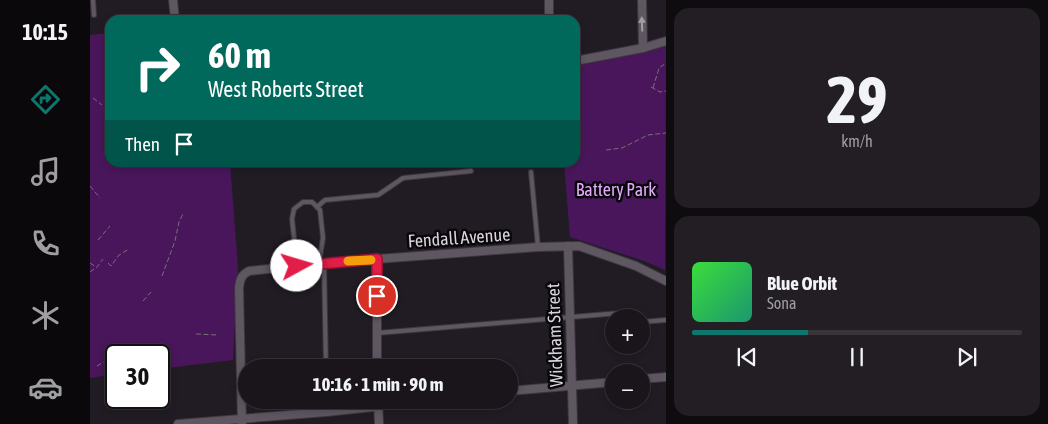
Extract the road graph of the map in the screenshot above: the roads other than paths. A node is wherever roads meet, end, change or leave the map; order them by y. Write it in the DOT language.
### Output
graph roads {
  1 [pos="93,0"];
  2 [pos="173,0"];
  3 [pos="549,0"];
  4 [pos="642,0"];
  5 [pos="94,15"];
  6 [pos="174,15"];
  7 [pos="549,15"];
  8 [pos="666,41"];
  9 [pos="643,48"];
  10 [pos="580,60"];
  11 [pos="471,171"];
  12 [pos="531,172"];
  13 [pos="317,207"];
  14 [pos="568,246"];
  15 [pos="538,247"];
  16 [pos="377,259"];
  17 [pos="321,263"];
  18 [pos="297,266"];
  19 [pos="666,281"];
  20 [pos="605,314"];
  21 [pos="570,317"];
  22 [pos="666,320"];
  23 [pos="650,321"];
  24 [pos="377,333"];
  25 [pos="326,359"];
  26 [pos="377,359"];
  27 [pos="666,377"];
  28 [pos="650,378"];
  29 [pos="605,383"];
  30 [pos="572,386"];
  31 [pos="518,391"];
  32 [pos="354,409"];
  33 [pos="378,409"];
  34 [pos="326,412"];
  35 [pos="242,421"];
  36 [pos="178,424"];
  37 [pos="379,424"];
  38 [pos="573,424"];
  1 -- 5 [label="lane"];
  2 -- 6 [label="street"];
  3 -- 7 [label="street"];
  9 -- 4 [label="street, one-way"];
  8 -- 9 [label="street"];
  9 -- 10 [label="street"];
  11 -- 13 [label="lane"];
  12 -- 15 [label="lane"];
  13 -- 17 [label="lane"];
  13 -- 18 [label="lane"];
  14 -- 15 [label="street, Fendall Avenue"];
  14 -- 19 [label="street, Fendall Avenue"];
  14 -- 21 [label="street, Wickham Street"];
  15 -- 16 [label="street, Fendall Avenue"];
  16 -- 17 [label="street, Fendall Avenue"];
  16 -- 24 [label="street"];
  17 -- 18 [label="street, Fendall Avenue"];
  17 -- 25 [label="lane"];
  18 -- 35 [label="street, Fendall Avenue"];
  20 -- 21 [label="lane"];
  21 -- 24 [label="lane"];
  21 -- 30 [label="street, Wickham Street"];
  22 -- 23 [label="lane"];
  24 -- 26 [label="street"];
  27 -- 28 [label="street"];
  29 -- 30 [label="street"];
  30 -- 31 [label="street"];
  30 -- 38 [label="street, Wickham Street"];
  32 -- 34 [label="street"];
  33 -- 37 [label="street"];
  34 -- 35 [label="street"];
  35 -- 36 [label="street"];
}
